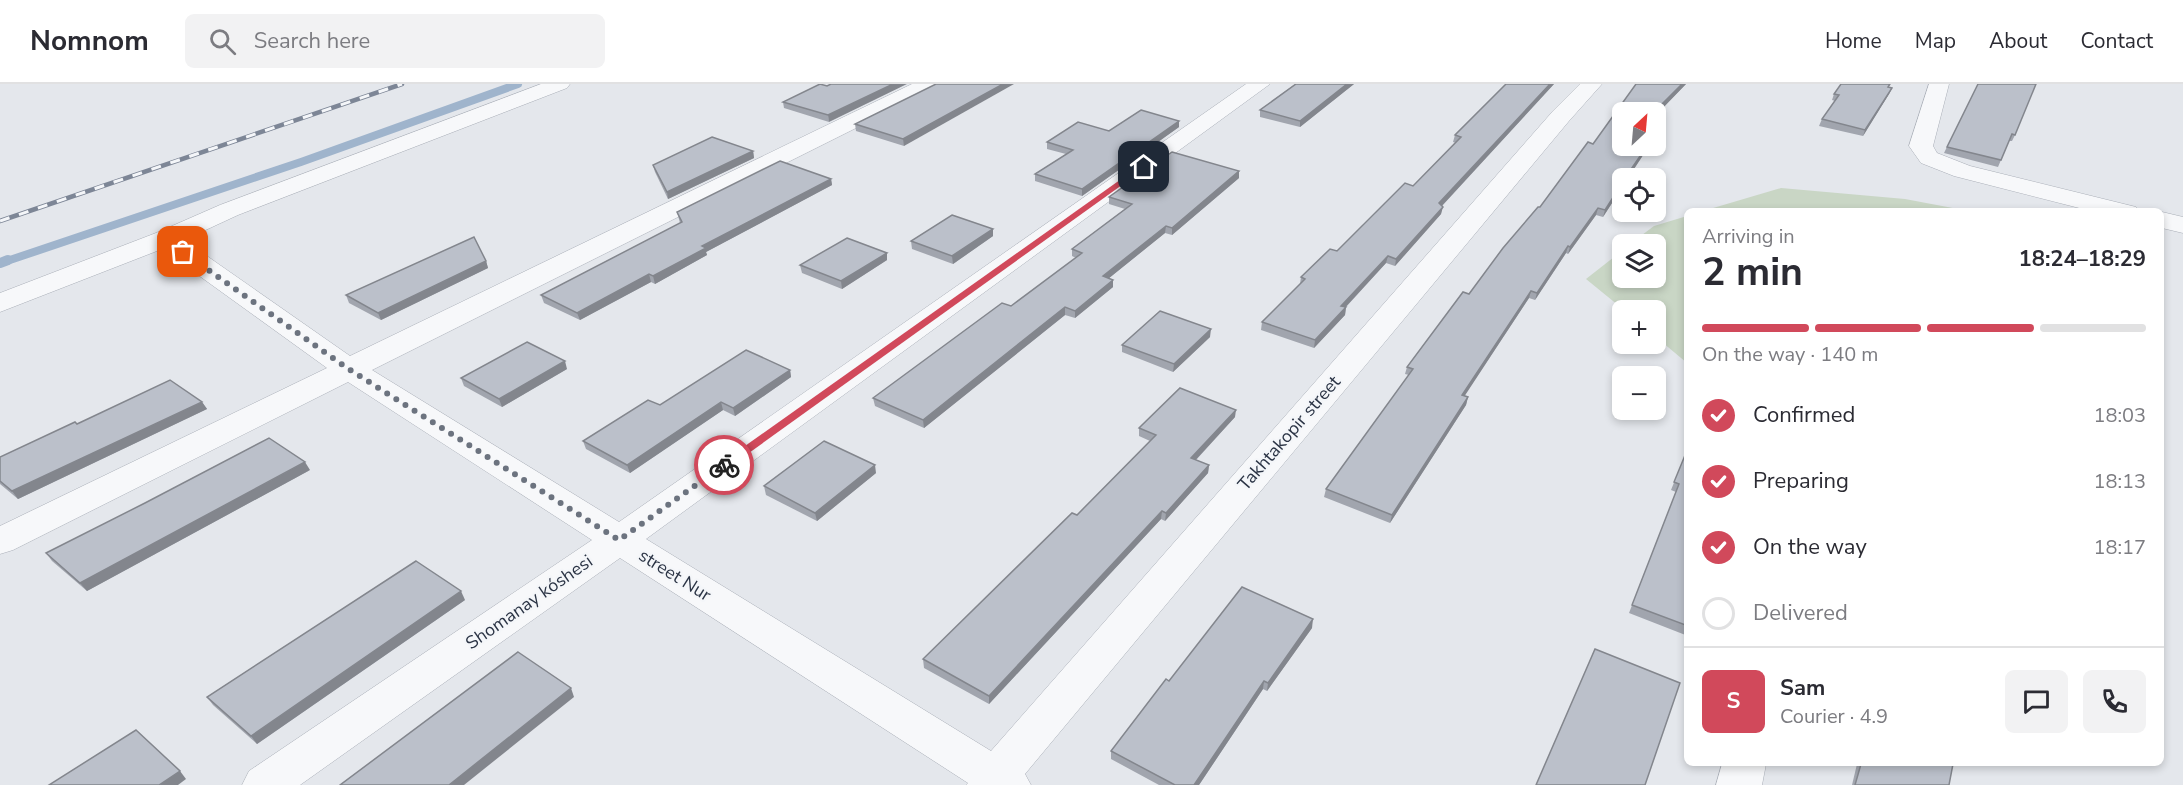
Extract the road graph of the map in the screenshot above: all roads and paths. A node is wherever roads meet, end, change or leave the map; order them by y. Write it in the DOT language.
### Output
graph roads {
  1 [pos="561,84"];
  2 [pos="929,84"];
  3 [pos="1260,84"];
  4 [pos="1592,84"];
  5 [pos="1939,84"];
  6 [pos="2111,208"];
  7 [pos="2164,220"];
  8 [pos="2183,225"];
  9 [pos="165,239"];
  10 [pos="0,303"];
  11 [pos="347,368"];
  12 [pos="619,540"];
  13 [pos="0,541"];
  14 [pos="1744,766"];
  15 [pos="997,782"];
  16 [pos="266,785"];
  17 [pos="1739,785"];
  1 -- 9 [label="street"];
  2 -- 11 [label="street"];
  3 -- 12 [label="street, Shomanay kóshesi"];
  4 -- 15 [label="street, Takhtakopir street"];
  5 -- 6 [label="street"];
  7 -- 8 [label="street"];
  9 -- 10 [label="street"];
  9 -- 11 [label="street, street Nur"];
  11 -- 12 [label="street, street Nur"];
  11 -- 13 [label="street"];
  12 -- 15 [label="street, street Nur"];
  12 -- 16 [label="street, Shomanay kóshesi"];
  14 -- 17 [label="street"];
}
